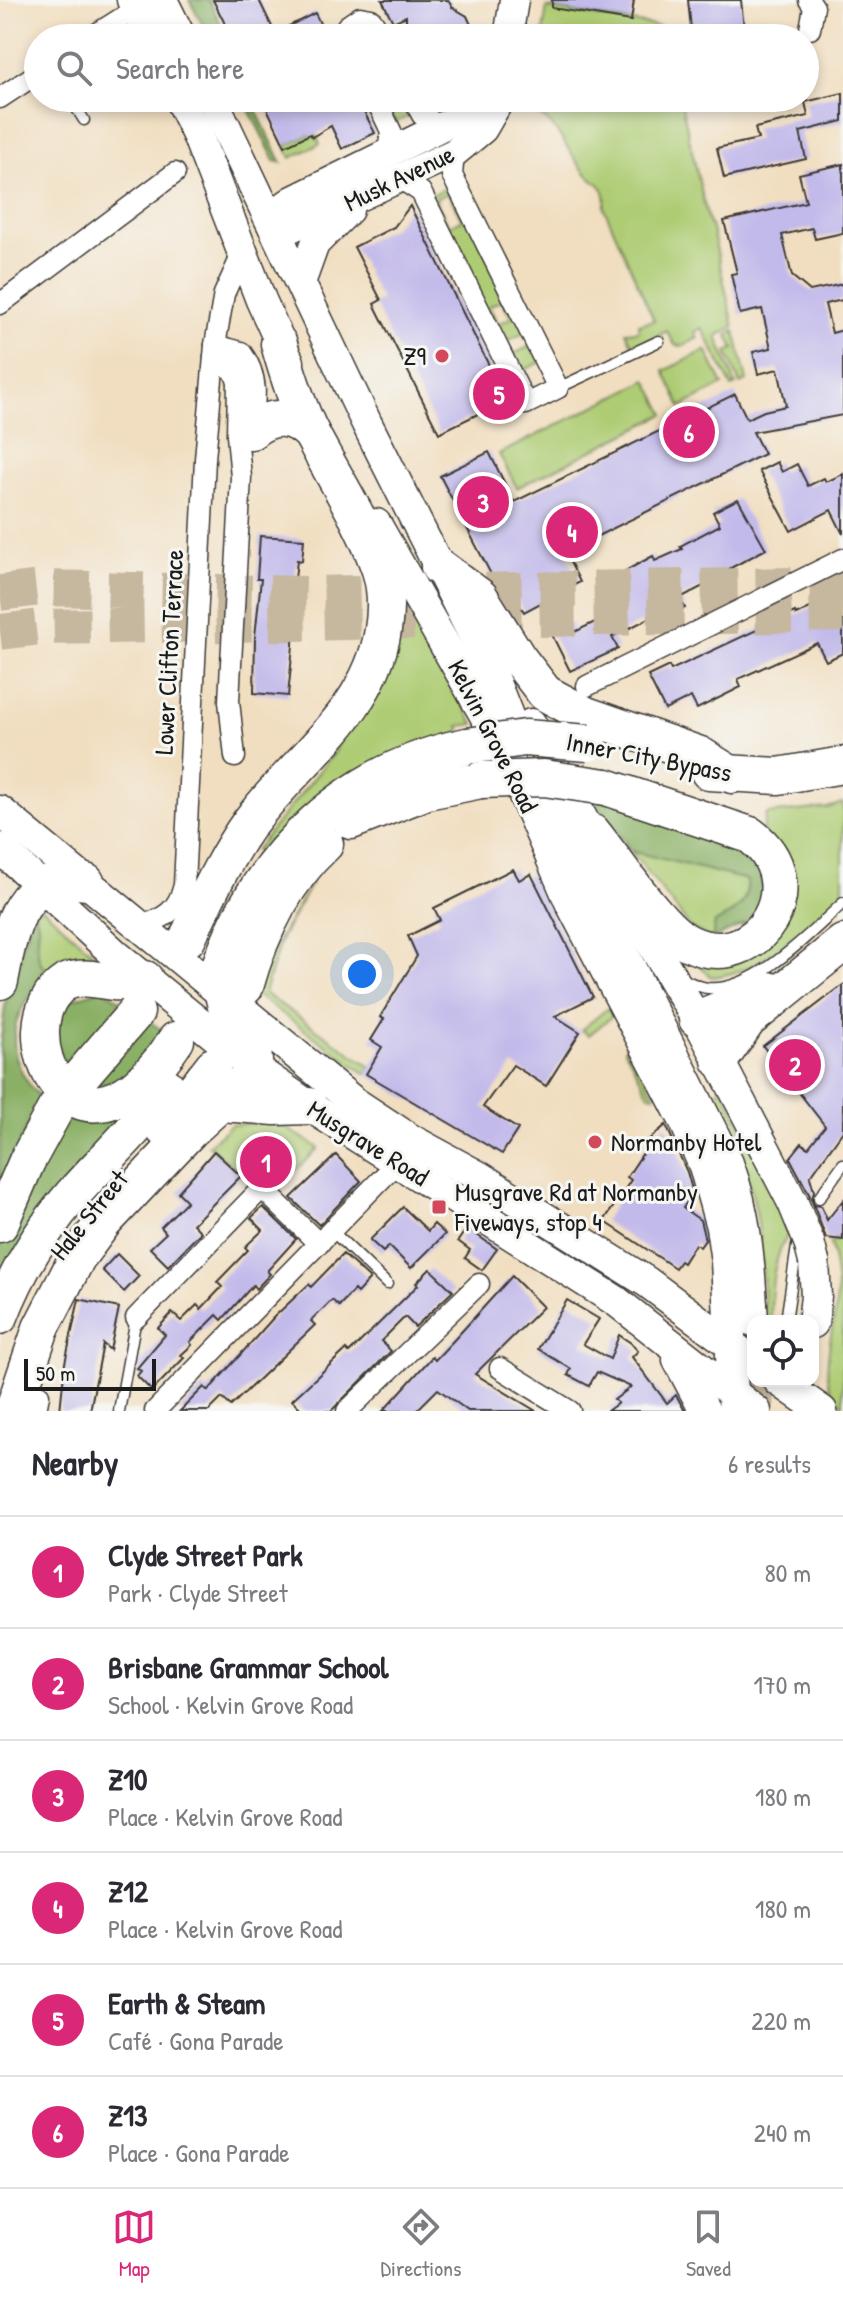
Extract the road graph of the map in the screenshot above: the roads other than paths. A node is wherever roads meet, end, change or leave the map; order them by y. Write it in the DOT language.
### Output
graph roads {
  1 [pos="514,0"];
  2 [pos="138,2"];
  3 [pos="815,2"];
  4 [pos="109,24"];
  5 [pos="145,24"];
  6 [pos="164,24"];
  7 [pos="350,24"];
  8 [pos="374,24"];
  9 [pos="510,24"];
  10 [pos="811,24"];
  11 [pos="24,82"];
  12 [pos="0,98"];
  13 [pos="79,112"];
  14 [pos="186,112"];
  15 [pos="219,112"];
  16 [pos="382,112"];
  17 [pos="420,112"];
  18 [pos="466,112"];
  19 [pos="493,112"];
  20 [pos="84,120"];
  21 [pos="441,127"];
  22 [pos="388,153"];
  23 [pos="454,153"];
  24 [pos="175,173"];
  25 [pos="401,179"];
  26 [pos="371,193"];
  27 [pos="274,225"];
  28 [pos="243,252"];
  29 [pos="301,283"];
  30 [pos="0,304"];
  31 [pos="659,341"];
  32 [pos="279,344"];
  33 [pos="215,351"];
  34 [pos="558,388"];
  35 [pos="251,431"];
  36 [pos="311,433"];
  37 [pos="241,477"];
  38 [pos="843,559"];
  39 [pos="439,567"];
  40 [pos="486,660"];
  41 [pos="587,686"];
  42 [pos="235,757"];
  43 [pos="475,764"];
  44 [pos="843,765"];
  45 [pos="597,766"];
  46 [pos="732,775"];
  47 [pos="843,791"];
  48 [pos="0,811"];
  49 [pos="593,833"];
  50 [pos="0,848"];
  51 [pos="86,882"];
  52 [pos="41,887"];
  53 [pos="843,903"];
  54 [pos="140,926"];
  55 [pos="843,943"];
  56 [pos="216,961"];
  57 [pos="671,975"];
  58 [pos="803,975"];
  59 [pos="0,981"];
  60 [pos="140,996"];
  61 [pos="697,1019"];
  62 [pos="652,1036"];
  63 [pos="720,1060"];
  64 [pos="253,1067"];
  65 [pos="221,1103"];
  66 [pos="309,1106"];
  67 [pos="161,1116"];
  68 [pos="708,1119"];
  69 [pos="398,1162"];
  70 [pos="843,1164"];
  71 [pos="806,1200"];
  72 [pos="0,1224"];
  73 [pos="325,1238"];
  74 [pos="806,1254"];
  75 [pos="387,1284"];
  76 [pos="479,1284"];
  77 [pos="753,1315"];
  78 [pos="788,1315"];
  79 [pos="814,1315"];
  80 [pos="0,1316"];
  81 [pos="136,1318"];
  82 [pos="668,1343"];
  83 [pos="740,1351"];
  84 [pos="500,1368"];
  85 [pos="788,1387"];
  86 [pos="810,1387"];
  87 [pos="747,1395"];
  88 [pos="30,1406"];
  89 [pos="821,1410"];
  90 [pos="3,1411"];
  91 [pos="119,1411"];
  92 [pos="155,1411"];
  93 [pos="347,1411"];
  94 [pos="570,1411"];
  95 [pos="705,1411"];
  96 [pos="776,1411"];
  1 -- 9 [label="street"];
  2 -- 4 [label="street"];
  2 -- 5 [label="main road"];
  2 -- 6 [label="main road"];
  3 -- 10 [label="street"];
  7 -- 8 [label="street"];
  11 -- 12 [label="street"];
  13 -- 20 [label="lane"];
  14 -- 28 [label="main road, Kelvin Grove Road"];
  15 -- 27 [label="main road, Kelvin Grove Road"];
  16 -- 22 [label="street"];
  17 -- 21 [label="street"];
  18 -- 21 [label="street, Musk Avenue"];
  19 -- 23 [label="street, Musk Avenue"];
  21 -- 22 [label="street, Musk Avenue"];
  22 -- 27 [label="street, Musk Avenue"];
  23 -- 25 [label="street, Musk Avenue"];
  23 -- 34 [label="street"];
  24 -- 30 [label="street"];
  25 -- 26 [label="street, Musk Avenue"];
  25 -- 34 [label="street"];
  26 -- 27 [label="street, Musk Avenue"];
  26 -- 29 [label="street"];
  27 -- 28 [label="main road"];
  27 -- 29 [label="main road, Kelvin Grove Road"];
  28 -- 32 [label="main road, Kelvin Grove Road"];
  28 -- 33 [label="street, Lower Clifton Terrace"];
  29 -- 39 [label="main road, Kelvin Grove Road"];
  31 -- 34 [label="lane"];
  32 -- 36 [label="highway"];
  32 -- 62 [label="main road, Kelvin Grove Road"];
  33 -- 35 [label="street"];
  33 -- 37 [label="street"];
  33 -- 54 [label="street, Lower Clifton Terrace"];
  35 -- 36 [label="highway"];
  35 -- 37 [label="street"];
  36 -- 56 [label="highway"];
  37 -- 42 [label="street"];
  38 -- 41 [label="street"];
  39 -- 40 [label="main road, Kelvin Grove Road"];
  39 -- 46 [label="highway"];
  40 -- 49 [label="main road, Kelvin Grove Road"];
  40 -- 62 [label="main road, Kelvin Grove Road"];
  43 -- 45 [label="highway, bridge"];
  43 -- 45 [label="highway, Inner City Bypass, bridge"];
  43 -- 56 [label="highway, Inner City Bypass"];
  43 -- 56 [label="highway, Inner City Bypass"];
  44 -- 46 [label="highway, Inner City Bypass"];
  45 -- 46 [label="highway, Inner City Bypass"];
  45 -- 47 [label="highway, Inner City Bypass"];
  45 -- 49 [label="highway"];
  48 -- 51 [label="main road, Musgrave Road"];
  49 -- 57 [label="main road, Kelvin Grove Road"];
  50 -- 52 [label="main road, Musgrave Road"];
  51 -- 52 [label="highway"];
  51 -- 54 [label="main road, Musgrave Road"];
  52 -- 59 [label="highway"];
  52 -- 60 [label="main road, Musgrave Road"];
  53 -- 57 [label="lane"];
  54 -- 56 [label="main road, Musgrave Road"];
  55 -- 58 [label="highway"];
  56 -- 64 [label="highway"];
  56 -- 83 [label="main road, Musgrave Road"];
  57 -- 61 [label="main road, Kelvin Grove Road"];
  58 -- 61 [label="highway"];
  58 -- 63 [label="highway"];
  60 -- 64 [label="main road, Musgrave Road"];
  60 -- 67 [label="highway"];
  60 -- 72 [label="highway"];
  61 -- 62 [label="main road"];
  61 -- 63 [label="main road, Kelvin Grove Road"];
  62 -- 68 [label="main road, Kelvin Grove Road"];
  62 -- 83 [label="main road, Kelvin Grove Road"];
  63 -- 68 [label="main road"];
  63 -- 71 [label="main road, Kelvin Grove Road"];
  64 -- 65 [label="highway"];
  64 -- 66 [label="main road, Musgrave Road"];
  65 -- 66 [label="highway"];
  65 -- 88 [label="highway"];
  66 -- 69 [label="main road, Musgrave Road"];
  67 -- 80 [label="highway, Hale Street"];
  67 -- 90 [label="highway, Hale Street"];
  68 -- 77 [label="main road, Kelvin Grove Road"];
  69 -- 73 [label="street"];
  69 -- 82 [label="main road, Musgrave Road"];
  70 -- 71 [label="lane"];
  71 -- 74 [label="main road, Kelvin Grove Road, bridge"];
  73 -- 75 [label="lane"];
  73 -- 81 [label="street"];
  73 -- 92 [label="street"];
  74 -- 78 [label="lane"];
  74 -- 79 [label="main road, Kelvin Grove Road"];
  76 -- 93 [label="street"];
  81 -- 91 [label="lane"];
  82 -- 87 [label="main road, Musgrave Road"];
  82 -- 95 [label="main road"];
  83 -- 87 [label="main road, Kelvin Grove Road"];
  84 -- 94 [label="street"];
  85 -- 89 [label="main road"];
  86 -- 89 [label="main road"];
  87 -- 96 [label="main road"];
}
